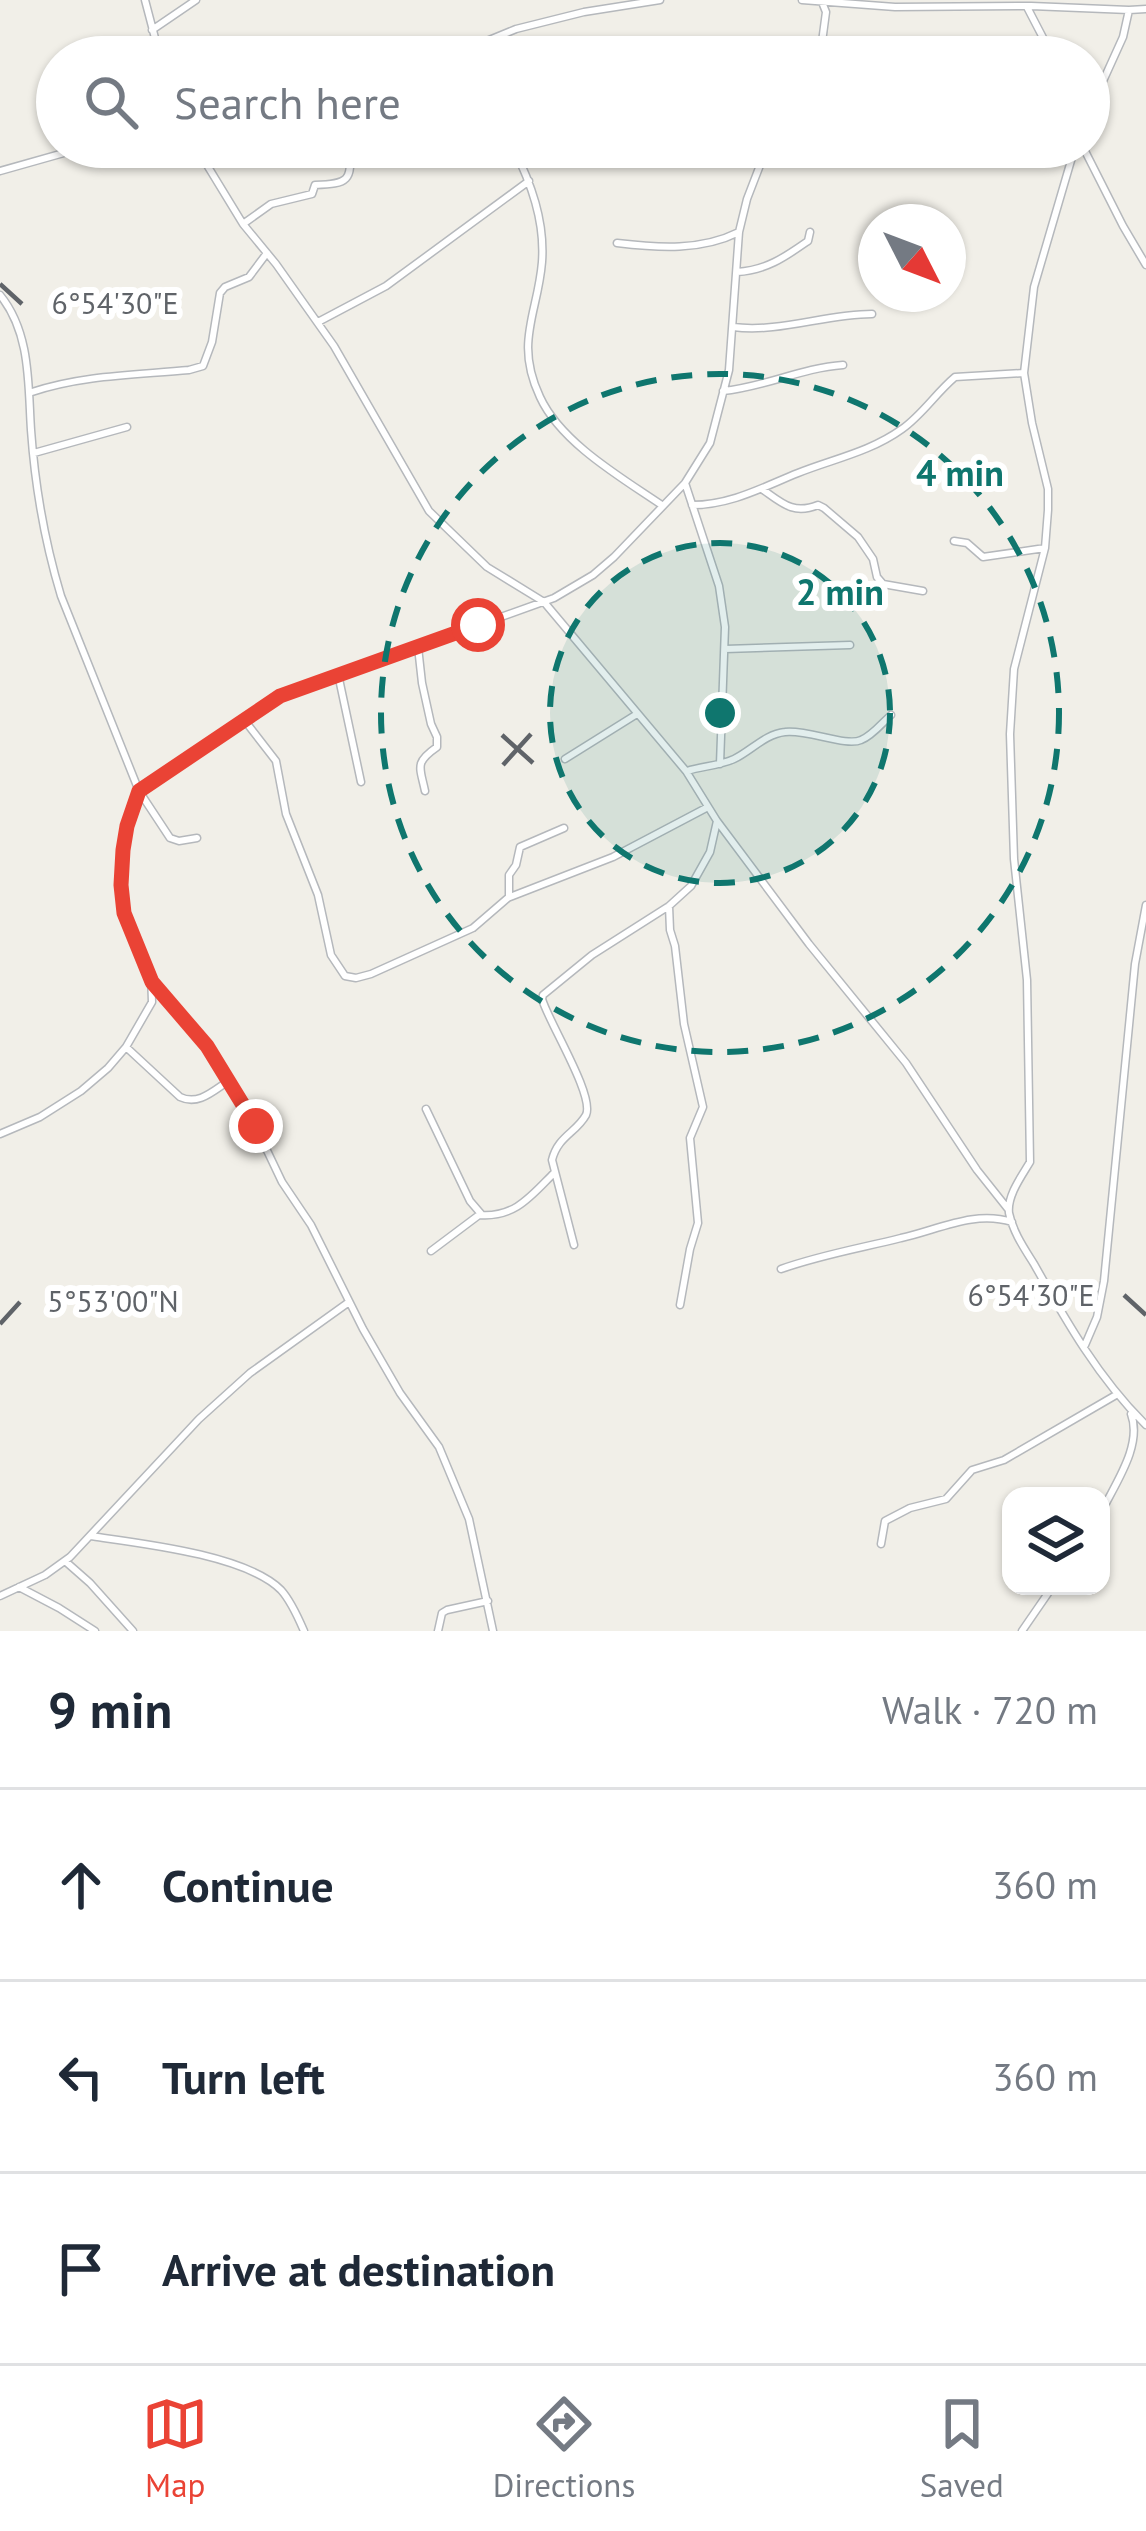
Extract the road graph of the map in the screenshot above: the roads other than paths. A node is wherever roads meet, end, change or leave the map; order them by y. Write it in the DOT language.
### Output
graph roads {
  1 [pos="145,0"];
  2 [pos="196,0"];
  3 [pos="660,0"];
  4 [pos="802,0"];
  5 [pos="822,2"];
  6 [pos="933,3"];
  7 [pos="1027,6"];
  8 [pos="1129,10"];
  9 [pos="1146,12"];
  10 [pos="152,30"];
  11 [pos="154,36"];
  12 [pos="502,36"];
  13 [pos="823,36"];
  14 [pos="1042,36"];
  15 [pos="1110,66"];
  16 [pos="36,161"];
  17 [pos="209,168"];
  18 [pos="350,168"];
  19 [pos="523,168"];
  20 [pos="759,168"];
  21 [pos="1072,168"];
  22 [pos="1091,168"];
  23 [pos="0,171"];
  24 [pos="529,182"];
  25 [pos="243,224"];
  26 [pos="739,232"];
  27 [pos="810,232"];
  28 [pos="617,243"];
  29 [pos="266,254"];
  30 [pos="1146,265"];
  31 [pos="737,272"];
  32 [pos="0,295"];
  33 [pos="872,314"];
  34 [pos="317,322"];
  35 [pos="734,327"];
  36 [pos="843,364"];
  37 [pos="1024,373"];
  38 [pos="723,391"];
  39 [pos="31,392"];
  40 [pos="127,428"];
  41 [pos="34,453"];
  42 [pos="685,483"];
  43 [pos="762,489"];
  44 [pos="692,505"];
  45 [pos="663,506"];
  46 [pos="954,542"];
  47 [pos="1045,548"];
  48 [pos="923,591"];
  49 [pos="544,602"];
  50 [pos="850,646"];
  51 [pos="418,647"];
  52 [pos="725,649"];
  53 [pos="338,674"];
  54 [pos="637,714"];
  55 [pos="891,715"];
  56 [pos="244,720"];
  57 [pos="565,759"];
  58 [pos="720,764"];
  59 [pos="686,771"];
  60 [pos="361,782"];
  61 [pos="139,791"];
  62 [pos="425,791"];
  63 [pos="708,806"];
  64 [pos="717,821"];
  65 [pos="564,828"];
  66 [pos="197,838"];
  67 [pos="509,897"];
  68 [pos="1146,905"];
  69 [pos="669,906"];
  70 [pos="152,982"];
  71 [pos="125,1047"];
  72 [pos="230,1079"];
  73 [pos="426,1109"];
  74 [pos="0,1134"];
  75 [pos="554,1173"];
  76 [pos="1008,1209"];
  77 [pos="482,1215"];
  78 [pos="1012,1222"];
  79 [pos="574,1245"];
  80 [pos="431,1252"];
  81 [pos="781,1269"];
  82 [pos="349,1302"];
  83 [pos="680,1305"];
  84 [pos="1084,1347"];
  85 [pos="1116,1395"];
  86 [pos="1126,1406"];
  87 [pos="1146,1426"];
  88 [pos="1110,1495"];
  89 [pos="90,1536"];
  90 [pos="881,1544"];
  91 [pos="75,1552"];
  92 [pos="64,1561"];
  93 [pos="76,1569"];
  94 [pos="19,1587"];
  95 [pos="1047,1595"];
  96 [pos="0,1596"];
  97 [pos="488,1601"];
  98 [pos="95,1631"];
  99 [pos="133,1631"];
  100 [pos="304,1631"];
  101 [pos="438,1631"];
  102 [pos="494,1631"];
  103 [pos="1022,1631"];
  1 -- 10 [label="street"];
  2 -- 10 [label="street"];
  3 -- 12 [label="street"];
  4 -- 5 [label="street"];
  5 -- 6 [label="street"];
  5 -- 13 [label="street"];
  6 -- 7 [label="street"];
  7 -- 8 [label="street"];
  7 -- 14 [label="street"];
  8 -- 9 [label="street"];
  8 -- 15 [label="street"];
  10 -- 11 [label="street"];
  16 -- 23 [label="street"];
  17 -- 25 [label="street"];
  18 -- 25 [label="street"];
  19 -- 24 [label="street"];
  20 -- 26 [label="street"];
  21 -- 37 [label="street"];
  22 -- 30 [label="street"];
  24 -- 34 [label="street"];
  24 -- 45 [label="street"];
  25 -- 29 [label="street"];
  26 -- 28 [label="street"];
  26 -- 31 [label="street"];
  27 -- 31 [label="street"];
  29 -- 34 [label="street"];
  29 -- 39 [label="street"];
  31 -- 35 [label="street"];
  32 -- 39 [label="street"];
  33 -- 35 [label="street"];
  34 -- 49 [label="street"];
  35 -- 38 [label="street"];
  36 -- 38 [label="street"];
  37 -- 43 [label="street"];
  37 -- 47 [label="street"];
  38 -- 42 [label="street"];
  39 -- 41 [label="street"];
  40 -- 41 [label="street"];
  41 -- 61 [label="street"];
  42 -- 44 [label="street"];
  42 -- 45 [label="street"];
  43 -- 44 [label="street"];
  43 -- 48 [label="street"];
  44 -- 52 [label="street"];
  45 -- 49 [label="street"];
  46 -- 47 [label="street"];
  47 -- 76 [label="street"];
  49 -- 51 [label="street"];
  49 -- 54 [label="street"];
  50 -- 52 [label="street"];
  51 -- 53 [label="street"];
  51 -- 62 [label="street"];
  52 -- 58 [label="street"];
  53 -- 56 [label="street"];
  53 -- 60 [label="street"];
  54 -- 57 [label="street"];
  54 -- 59 [label="street"];
  55 -- 58 [label="street"];
  56 -- 61 [label="street"];
  56 -- 67 [label="street"];
  58 -- 59 [label="street"];
  59 -- 63 [label="street"];
  61 -- 66 [label="street"];
  61 -- 70 [label="street"];
  63 -- 64 [label="street"];
  63 -- 67 [label="street"];
  64 -- 69 [label="street"];
  64 -- 76 [label="street"];
  65 -- 67 [label="street"];
  68 -- 84 [label="street"];
  69 -- 75 [label="street"];
  69 -- 83 [label="street"];
  70 -- 71 [label="street"];
  70 -- 72 [label="street"];
  71 -- 72 [label="street"];
  71 -- 74 [label="street"];
  72 -- 82 [label="street"];
  73 -- 77 [label="street"];
  75 -- 77 [label="street"];
  75 -- 79 [label="street"];
  76 -- 78 [label="street"];
  77 -- 80 [label="street"];
  78 -- 81 [label="street"];
  78 -- 84 [label="street"];
  82 -- 89 [label="street"];
  82 -- 97 [label="street"];
  84 -- 85 [label="street"];
  85 -- 86 [label="street"];
  85 -- 90 [label="street"];
  86 -- 87 [label="street"];
  86 -- 88 [label="street"];
  89 -- 91 [label="street"];
  89 -- 100 [label="street"];
  91 -- 92 [label="street"];
  91 -- 93 [label="street"];
  92 -- 93 [label="street"];
  92 -- 94 [label="street"];
  93 -- 99 [label="street"];
  94 -- 96 [label="street"];
  94 -- 98 [label="street"];
  95 -- 103 [label="street"];
  97 -- 101 [label="street"];
  97 -- 102 [label="street"];
}
